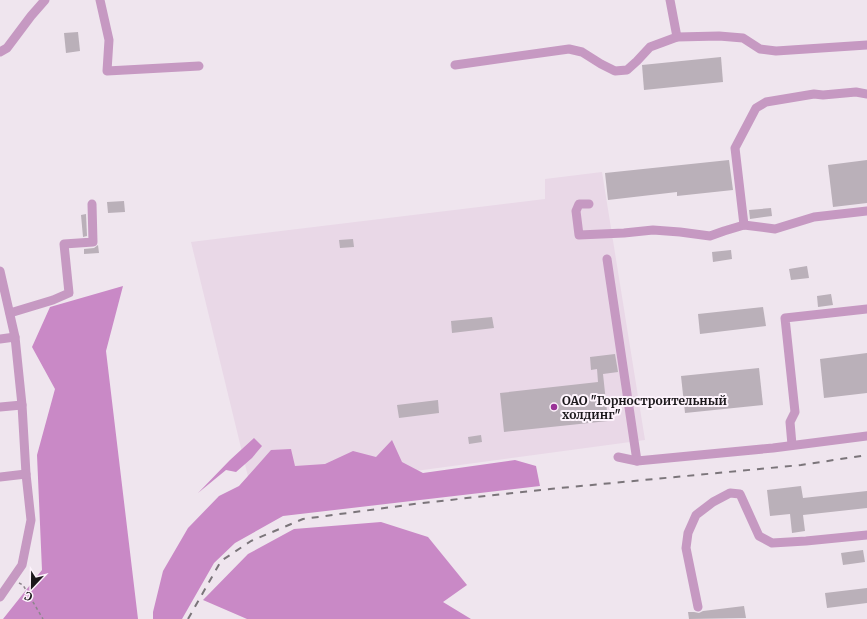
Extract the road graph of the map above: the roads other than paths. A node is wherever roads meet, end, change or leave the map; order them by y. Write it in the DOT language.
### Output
graph roads {
  1 [pos="45,0"];
  2 [pos="100,0"];
  3 [pos="670,0"];
  4 [pos="677,37"];
  5 [pos="867,45"];
  6 [pos="0,52"];
  7 [pos="455,65"];
  8 [pos="199,66"];
  9 [pos="867,94"];
  10 [pos="92,204"];
  11 [pos="589,204"];
  12 [pos="867,211"];
  13 [pos="744,226"];
  14 [pos="607,259"];
  15 [pos="0,271"];
  16 [pos="867,309"];
  17 [pos="10,313"];
  18 [pos="15,337"];
  19 [pos="0,339"];
  20 [pos="22,405"];
  21 [pos="0,407"];
  22 [pos="867,436"];
  23 [pos="792,445"];
  24 [pos="618,457"];
  25 [pos="637,460"];
  26 [pos="26,474"];
  27 [pos="0,477"];
  28 [pos="867,535"];
  29 [pos="0,597"];
  30 [pos="698,607"];
  1 -- 6 [label="street"];
  2 -- 8 [label="street"];
  3 -- 4 [label="street"];
  4 -- 5 [label="street"];
  4 -- 7 [label="street"];
  9 -- 13 [label="street"];
  10 -- 17 [label="street"];
  11 -- 13 [label="street"];
  12 -- 13 [label="street"];
  14 -- 25 [label="street"];
  15 -- 17 [label="street"];
  16 -- 23 [label="street"];
  17 -- 18 [label="street"];
  18 -- 19 [label="street"];
  18 -- 20 [label="street"];
  20 -- 21 [label="street"];
  20 -- 26 [label="street"];
  22 -- 23 [label="street"];
  23 -- 25 [label="street"];
  24 -- 25 [label="street"];
  26 -- 27 [label="street"];
  26 -- 29 [label="street"];
  28 -- 30 [label="street"];
}
